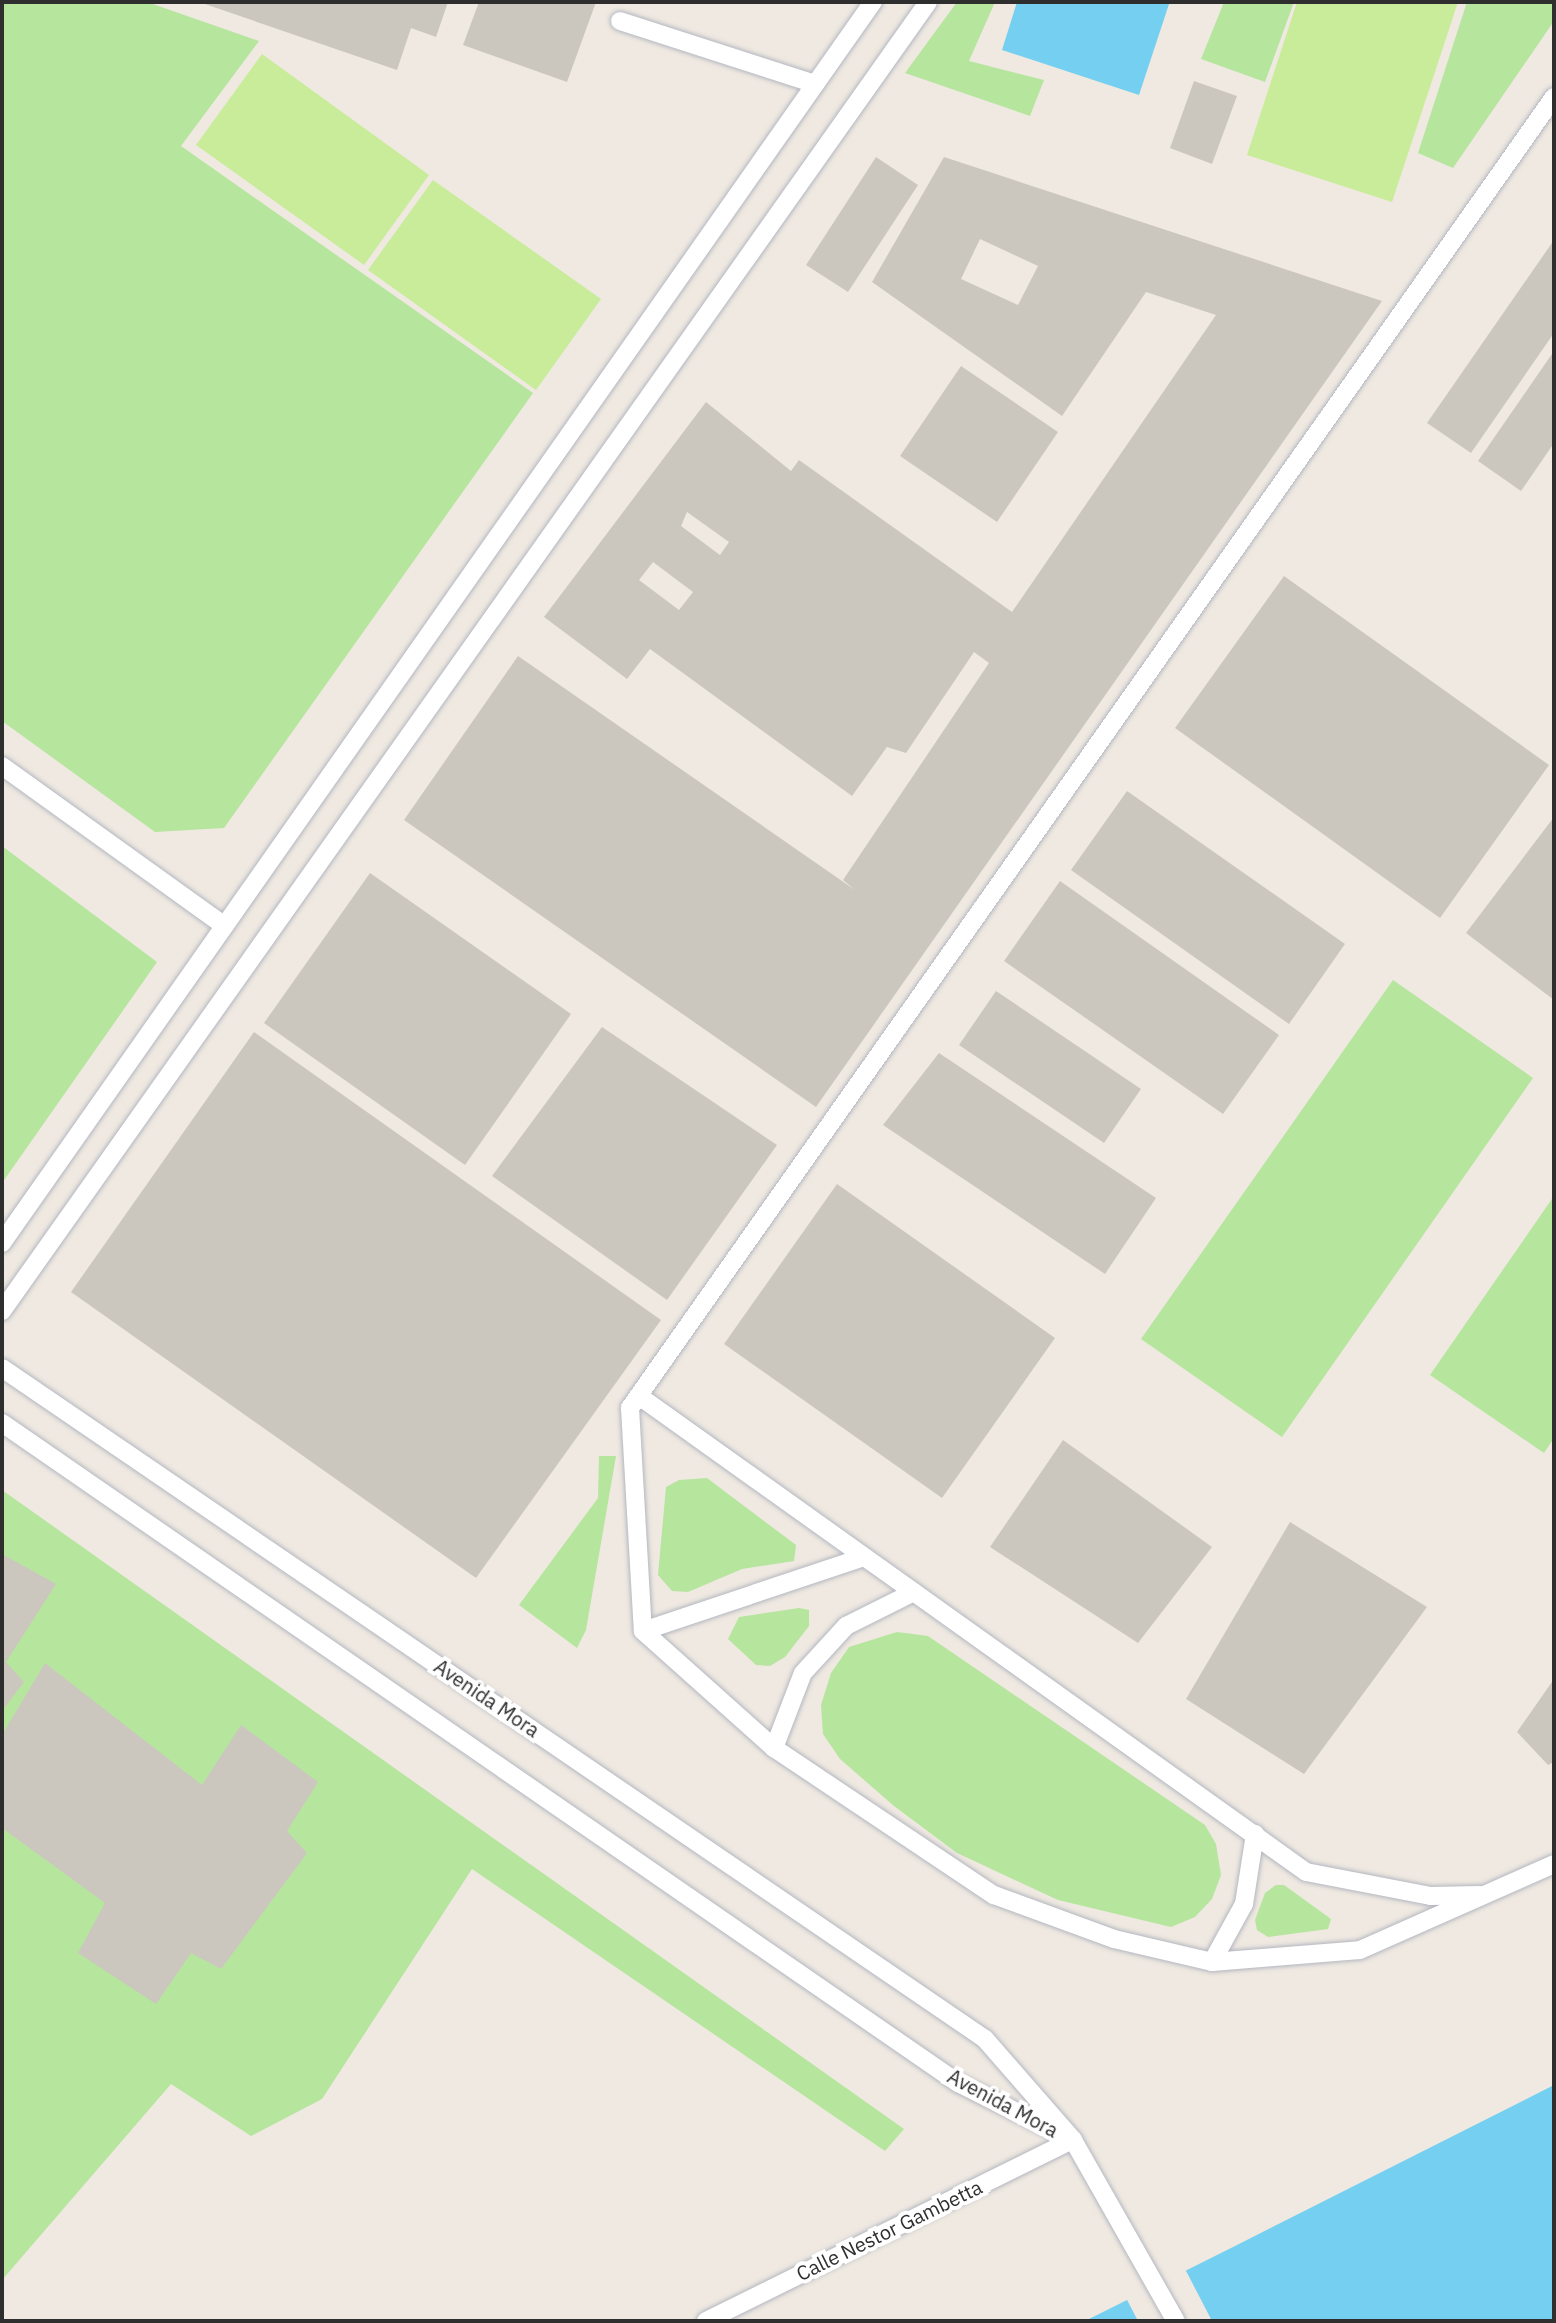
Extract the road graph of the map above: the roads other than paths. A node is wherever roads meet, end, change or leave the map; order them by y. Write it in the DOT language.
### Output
graph roads {
  1 [pos="873,2"];
  2 [pos="928,2"];
  3 [pos="620,21"];
  4 [pos="815,84"];
  5 [pos="1554,97"];
  6 [pos="2,766"];
  7 [pos="225,926"];
  8 [pos="2,1243"];
  9 [pos="2,1311"];
  10 [pos="2,1368"];
  11 [pos="639,1396"];
  12 [pos="2,1423"];
  13 [pos="861,1558"];
  14 [pos="914,1592"];
  15 [pos="643,1631"];
  16 [pos="774,1748"];
  17 [pos="1255,1834"];
  18 [pos="1554,1864"];
  19 [pos="1491,1895"];
  20 [pos="1212,1962"];
  21 [pos="1073,2140"];
  22 [pos="706,2321"];
  23 [pos="1176,2321"];
  1 -- 4 [label="lane"];
  2 -- 9 [label="lane"];
  3 -- 4 [label="lane"];
  4 -- 7 [label="lane"];
  5 -- 11 [label="lane"];
  6 -- 7 [label="lane"];
  7 -- 8 [label="lane"];
  10 -- 21 [label="lane, Avenida Mora"];
  11 -- 13 [label="lane"];
  11 -- 15 [label="lane"];
  12 -- 21 [label="lane, Avenida Mora"];
  13 -- 14 [label="lane"];
  13 -- 15 [label="lane"];
  14 -- 16 [label="lane"];
  14 -- 17 [label="lane"];
  15 -- 16 [label="lane"];
  16 -- 20 [label="lane"];
  17 -- 19 [label="lane"];
  17 -- 20 [label="lane"];
  18 -- 19 [label="lane"];
  19 -- 20 [label="lane"];
  21 -- 22 [label="lane, Calle Nestor Gambetta"];
  21 -- 23 [label="lane"];
}
